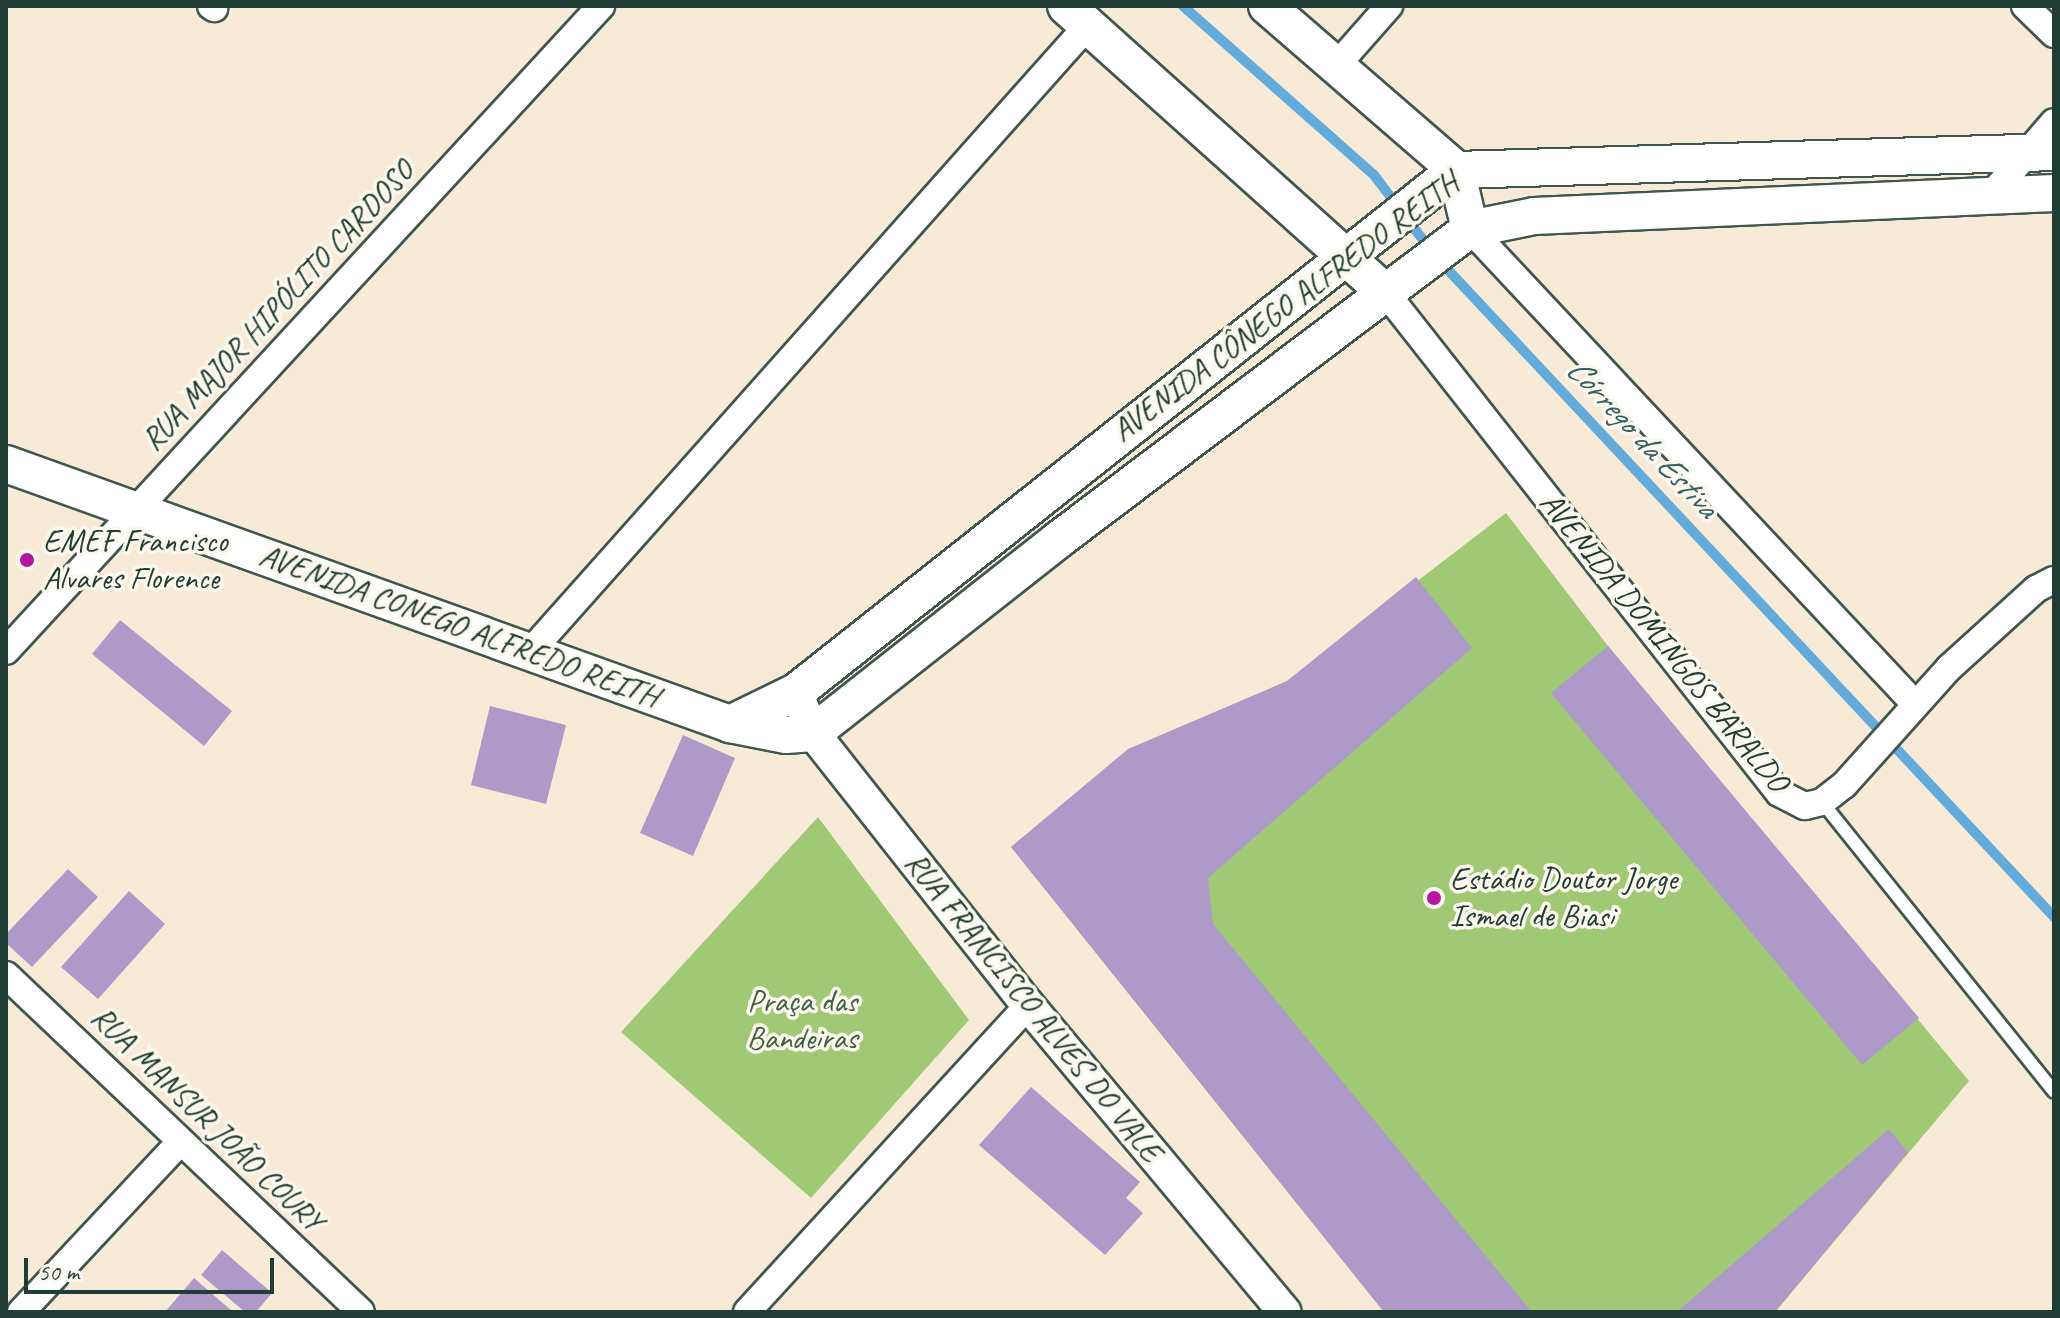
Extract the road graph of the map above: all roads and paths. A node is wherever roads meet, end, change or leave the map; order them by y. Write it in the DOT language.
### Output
graph roads {
  1 [pos="601,6"];
  2 [pos="1267,6"];
  3 [pos="1389,6"];
  4 [pos="2025,6"];
  5 [pos="1077,16"];
  6 [pos="2054,34"];
  7 [pos="1337,65"];
  8 [pos="2054,122"];
  9 [pos="2041,152"];
  10 [pos="1456,170"];
  11 [pos="2054,193"];
  12 [pos="1991,195"];
  13 [pos="1461,236"];
  14 [pos="1346,255"];
  15 [pos="1386,293"];
  16 [pos="6,464"];
  17 [pos="1033,501"];
  18 [pos="137,509"];
  19 [pos="1058,540"];
  20 [pos="2054,580"];
  21 [pos="6,651"];
  22 [pos="530,652"];
  23 [pos="796,692"];
  24 [pos="1907,710"];
  25 [pos="730,724"];
  26 [pos="813,733"];
  27 [pos="1822,802"];
  28 [pos="6,975"];
  29 [pos="1028,1005"];
  30 [pos="2054,1092"];
  31 [pos="180,1142"];
  32 [pos="21,1312"];
  33 [pos="361,1312"];
  34 [pos="747,1312"];
  35 [pos="1285,1312"];
  1 -- 18 [label="street, RUA MAJOR HIPÓLITO CARDOSO"];
  2 -- 7 [label="main road"];
  3 -- 7 [label="street"];
  4 -- 6 [label="street"];
  5 -- 14 [label="main road, AVENIDA DOMINGOS BARALDO"];
  5 -- 22 [label="street"];
  7 -- 10 [label="main road"];
  8 -- 9 [label="street"];
  9 -- 10 [label="main road, AVENIDA CÔNEGO ALFREDO REITH"];
  9 -- 12 [label="street"];
  10 -- 13 [label="main road"];
  10 -- 14 [label="main road, AVENIDA CÔNEGO ALFREDO REITH"];
  11 -- 12 [label="main road, AVENIDA CÔNEGO ALFREDO REITH"];
  12 -- 13 [label="main road, AVENIDA CÔNEGO ALFREDO REITH"];
  13 -- 15 [label="main road, AVENIDA CÔNEGO ALFREDO REITH"];
  13 -- 24 [label="street"];
  14 -- 15 [label="main road, AVENIDA DOMINGOS BARALDO"];
  14 -- 17 [label="main road, AVENIDA CÔNEGO ALFREDO REITH"];
  15 -- 19 [label="main road, AVENIDA CÔNEGO ALFREDO REITH"];
  15 -- 27 [label="street, AVENIDA DOMINGOS BARALDO"];
  16 -- 18 [label="main road, AVENIDA CONEGO ALFREDO REITH"];
  17 -- 19 [label="main road"];
  17 -- 23 [label="main road, AVENIDA CÔNEGO ALFREDO REITH"];
  18 -- 21 [label="street, RUA MAJOR HIPÓLITO CARDOSO"];
  18 -- 22 [label="main road, AVENIDA CONEGO ALFREDO REITH"];
  19 -- 26 [label="main road, AVENIDA CÔNEGO ALFREDO REITH"];
  20 -- 24 [label="street, AVENIDA DOMINGOS BARALDO"];
  22 -- 25 [label="main road, AVENIDA CONEGO ALFREDO REITH"];
  23 -- 25 [label="main road"];
  23 -- 26 [label="street, RUA FRANCISCO ALVES DO VALE"];
  24 -- 27 [label="street, AVENIDA DOMINGOS BARALDO"];
  25 -- 26 [label="main road, AVENIDA CONEGO ALFREDO REITH"];
  26 -- 29 [label="street, RUA FRANCISCO ALVES DO VALE"];
  27 -- 30 [label="lane"];
  28 -- 31 [label="street, RUA MANSUR JOÃO COURY"];
  29 -- 34 [label="street"];
  29 -- 35 [label="street, RUA FRANCISCO ALVES DO VALE"];
  31 -- 32 [label="street"];
  31 -- 33 [label="street, RUA MANSUR JOÃO COURY"];
}
